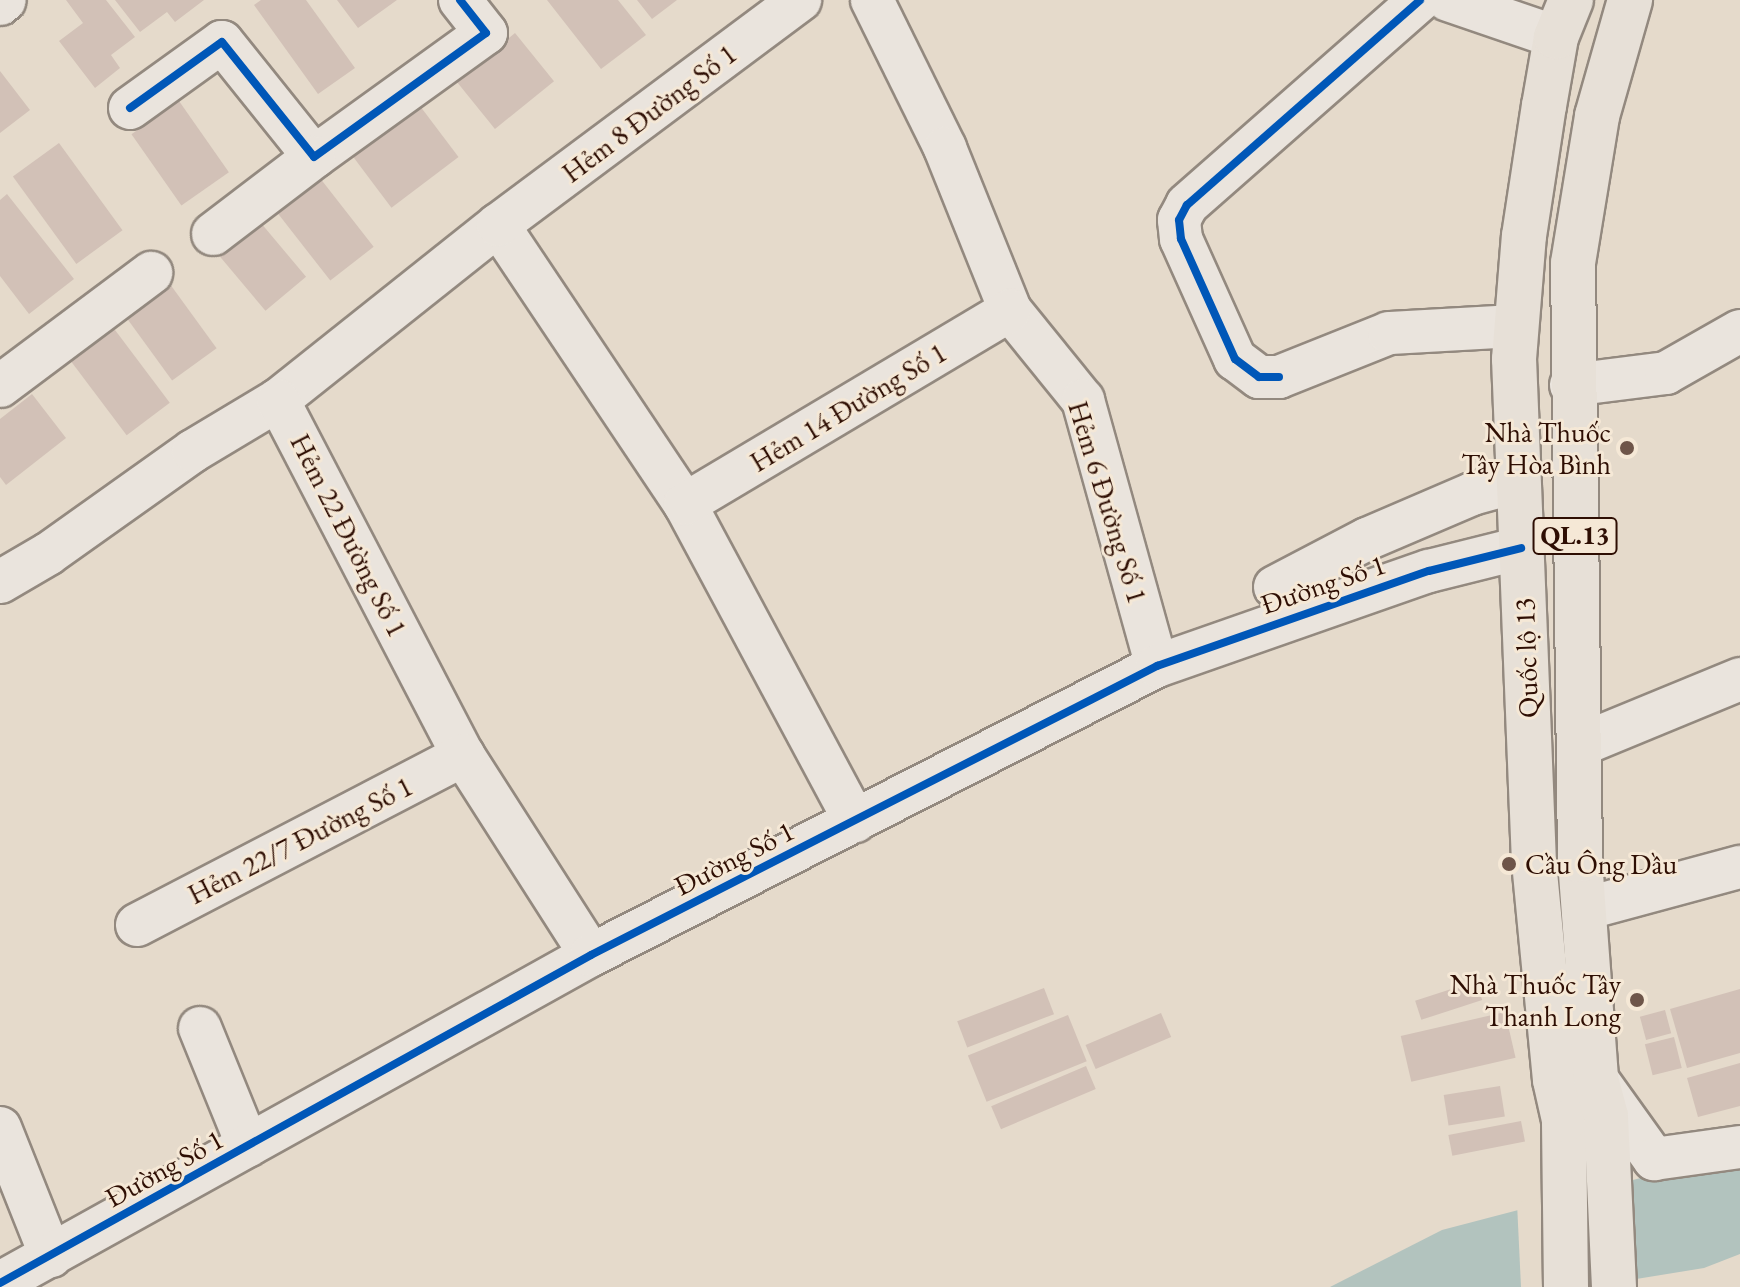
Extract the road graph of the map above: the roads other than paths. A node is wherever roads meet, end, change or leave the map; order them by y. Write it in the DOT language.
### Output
graph roads {
  1 [pos="5,0"];
  2 [pos="460,0"];
  3 [pos="800,0"];
  4 [pos="872,0"];
  5 [pos="1420,0"];
  6 [pos="1448,0"];
  7 [pos="1630,0"];
  8 [pos="0,4"];
  9 [pos="1564,19"];
  10 [pos="130,108"];
  11 [pos="314,157"];
  12 [pos="498,225"];
  13 [pos="213,234"];
  14 [pos="151,273"];
  15 [pos="1010,310"];
  16 [pos="1516,326"];
  17 [pos="1740,331"];
  18 [pos="1571,385"];
  19 [pos="0,386"];
  20 [pos="278,400"];
  21 [pos="1516,482"];
  22 [pos="685,504"];
  23 [pos="1521,548"];
  24 [pos="0,582"];
  25 [pos="1275,587"];
  26 [pos="1157,666"];
  27 [pos="1740,679"];
  28 [pos="1580,745"];
  29 [pos="463,755"];
  30 [pos="855,821"];
  31 [pos="1740,867"];
  32 [pos="1584,909"];
  33 [pos="137,925"];
  34 [pos="591,955"];
  35 [pos="200,1028"];
  36 [pos="1575,1079"];
  37 [pos="0,1128"];
  38 [pos="248,1146"];
  39 [pos="1740,1147"];
  40 [pos="1578,1173"];
  41 [pos="51,1256"];
  42 [pos="0,1283"];
  43 [pos="1550,1287"];
  44 [pos="1566,1287"];
  45 [pos="1592,1287"];
  46 [pos="1614,1287"];
  1 -- 8 [label="street"];
  2 -- 11 [label="street"];
  3 -- 12 [label="street, Hẻm 8 Đường Số 1"];
  4 -- 15 [label="street"];
  5 -- 16 [label="street"];
  6 -- 9 [label="street"];
  7 -- 18 [label="highway, Quốc lộ 13 / QL.13"];
  9 -- 16 [label="highway, Quốc lộ 13 / QL.13"];
  10 -- 11 [label="street"];
  11 -- 13 [label="street"];
  12 -- 20 [label="street, Hẻm 8 Đường Số 1"];
  12 -- 22 [label="street"];
  14 -- 19 [label="street"];
  15 -- 22 [label="street, Hẻm 14 Đường Số 1"];
  15 -- 26 [label="street, Hẻm 6 Đường Số 1"];
  16 -- 21 [label="highway, Quốc lộ 13 / QL.13"];
  17 -- 18 [label="street"];
  18 -- 28 [label="highway, Quốc lộ 13 / QL.13"];
  20 -- 24 [label="street, Hẻm 22 Đường Số 1"];
  20 -- 29 [label="street, Hẻm 22 Đường Số 1"];
  21 -- 23 [label="highway, Quốc lộ 13 / QL.13"];
  21 -- 25 [label="street"];
  22 -- 30 [label="street"];
  23 -- 26 [label="street, Đường Số 1"];
  23 -- 36 [label="highway, Quốc lộ 13 / QL.13"];
  26 -- 30 [label="street, Đường Số 1"];
  27 -- 28 [label="street"];
  28 -- 32 [label="highway, Quốc lộ 13 / QL.13"];
  29 -- 33 [label="street, Hẻm 22/7 Đường Số 1"];
  29 -- 34 [label="street, Hẻm 22 Đường Số 1"];
  30 -- 34 [label="street, Đường Số 1"];
  31 -- 32 [label="street"];
  32 -- 36 [label="highway, Quốc lộ 13 / QL.13"];
  34 -- 38 [label="street, Đường Số 1"];
  35 -- 38 [label="street"];
  36 -- 39 [label="street"];
  36 -- 40 [label="highway, Quốc lộ 13 / QL.13"];
  36 -- 40 [label="highway, Quốc lộ 13 / QL.13"];
  37 -- 41 [label="street"];
  38 -- 41 [label="street, Đường Số 1"];
  40 -- 43 [label="highway, Quốc lộ 13 / QL.13"];
  40 -- 44 [label="highway, Quốc lộ 13 / QL.13"];
  40 -- 45 [label="highway, Quốc lộ 13 / QL.13"];
  40 -- 46 [label="highway, Quốc lộ 13 / QL.13"];
  41 -- 42 [label="street, Đường Số 1"];
}
